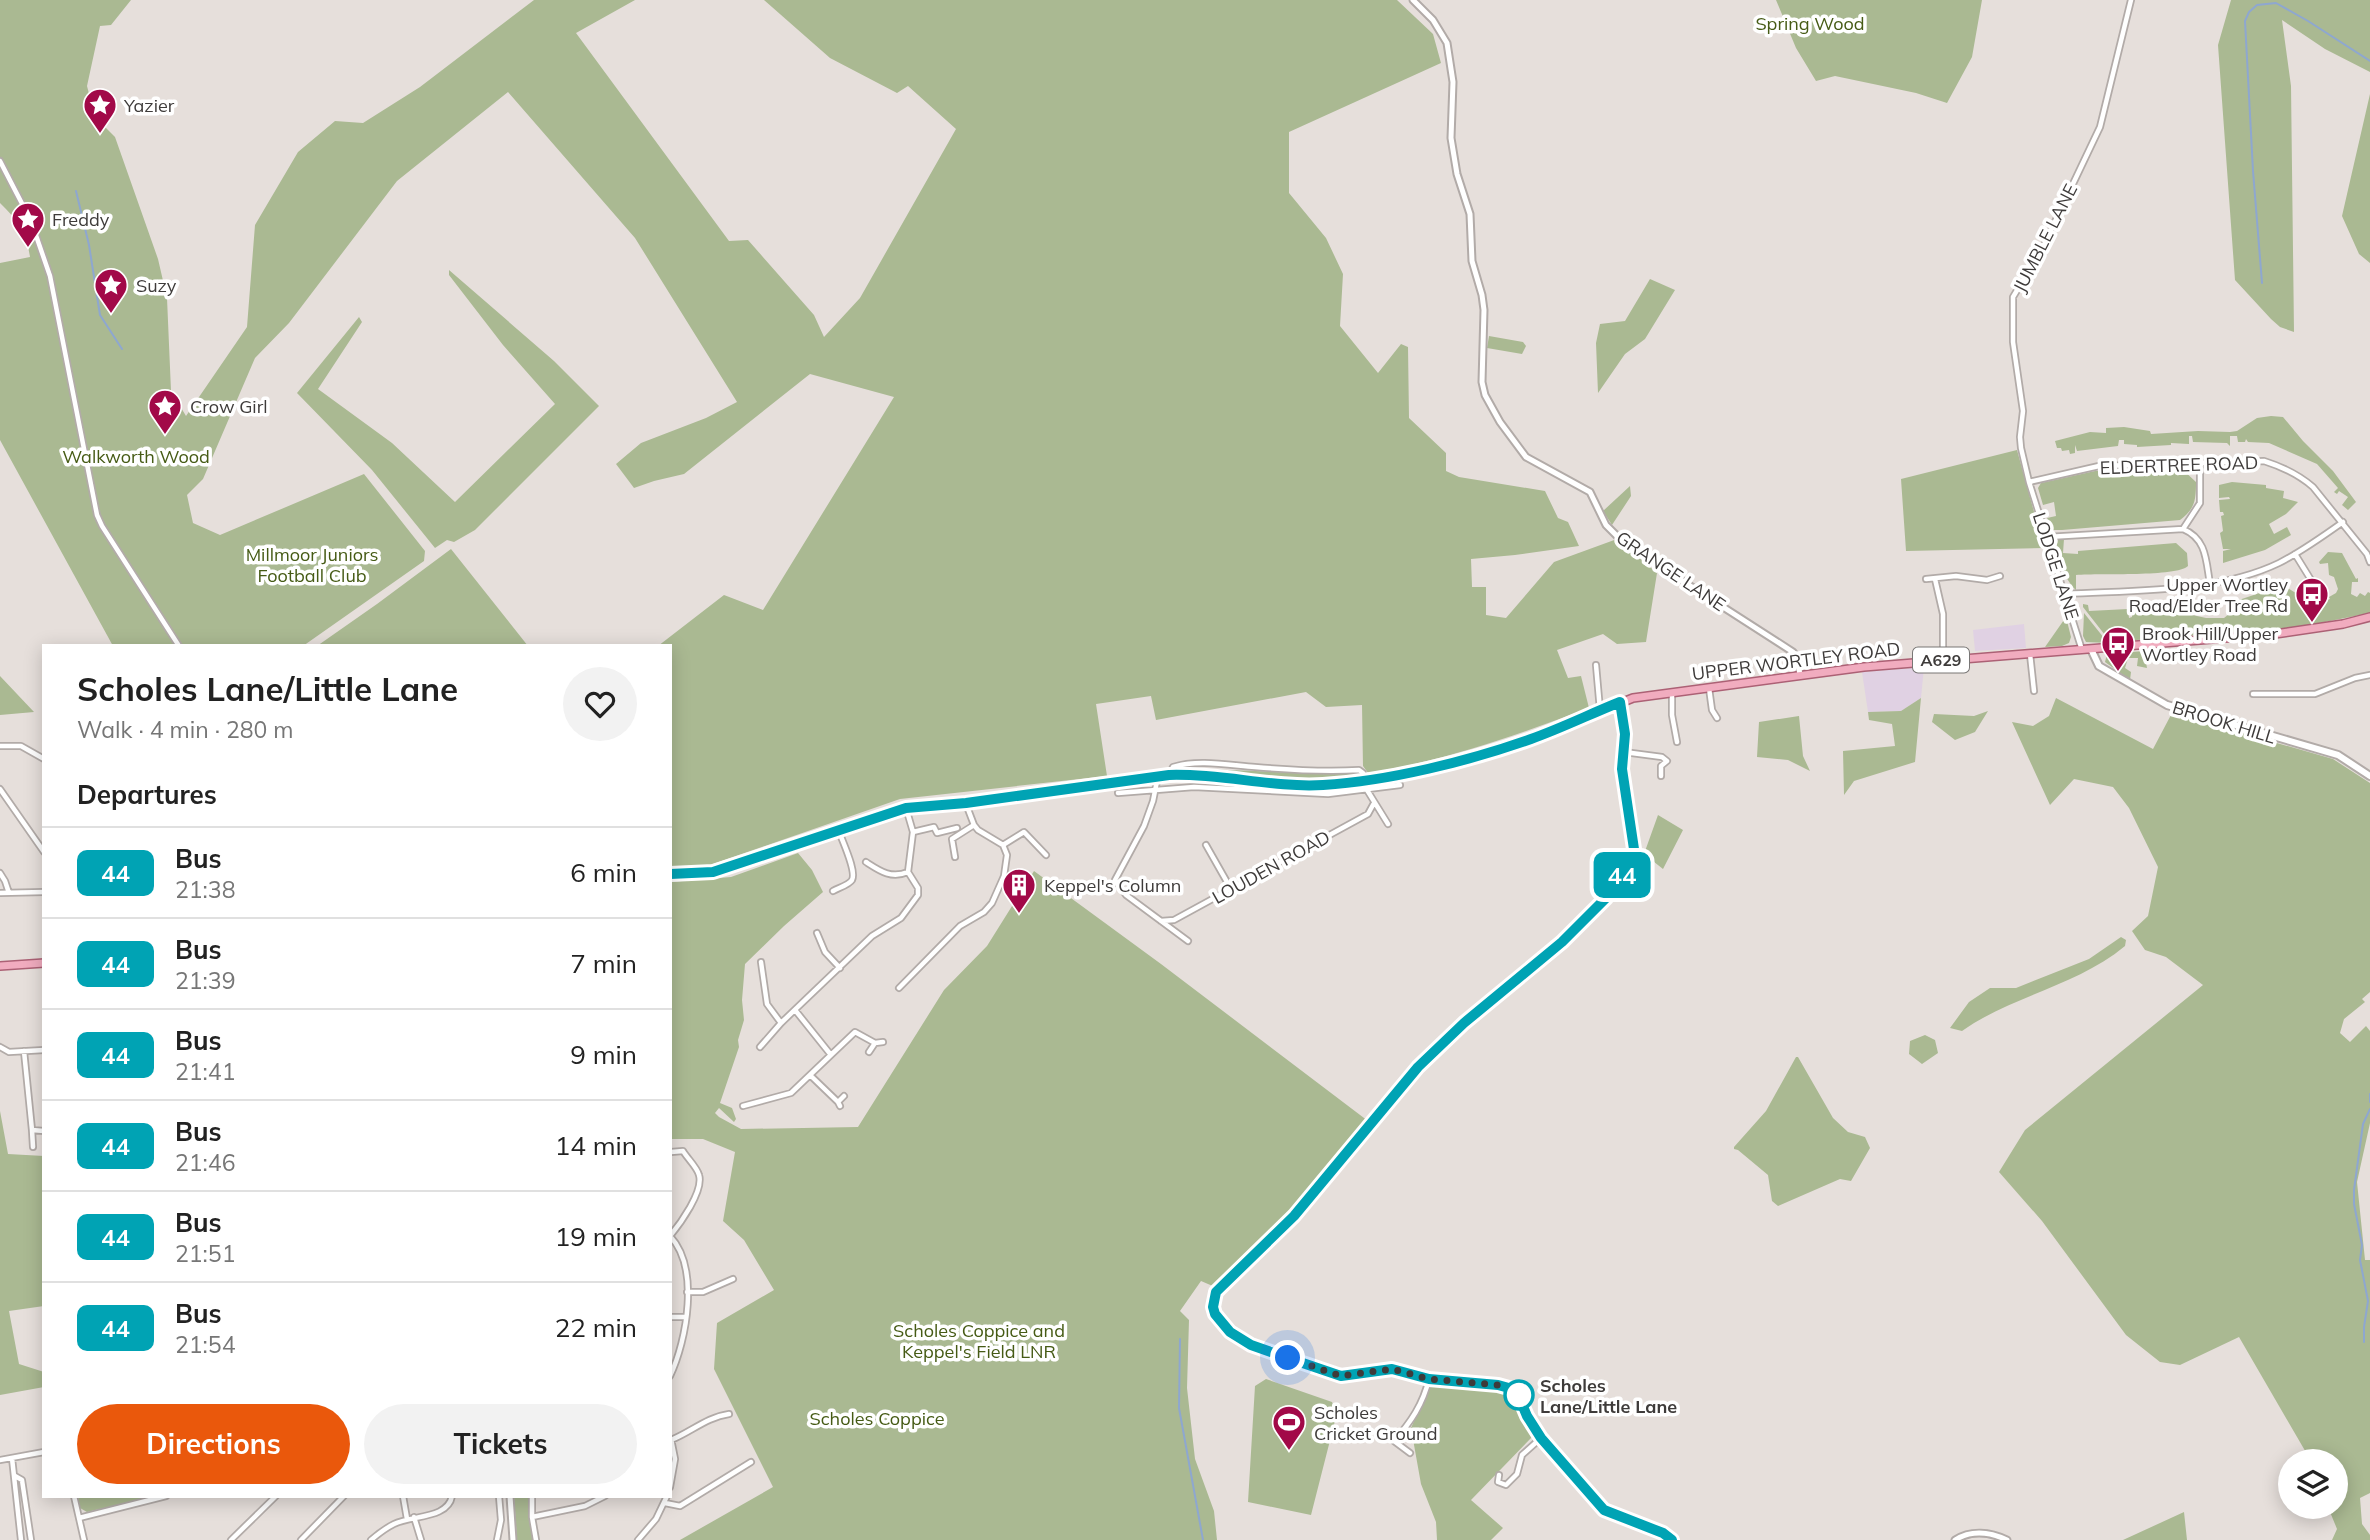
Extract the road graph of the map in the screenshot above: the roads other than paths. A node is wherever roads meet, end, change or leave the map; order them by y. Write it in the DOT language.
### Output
graph roads {
  1 [pos="1413,0"];
  2 [pos="2131,0"];
  3 [pos="0,161"];
  4 [pos="2200,463"];
  5 [pos="2029,482"];
  6 [pos="2343,522"];
  7 [pos="2183,528"];
  8 [pos="2047,537"];
  9 [pos="2295,554"];
  10 [pos="2370,562"];
  11 [pos="2000,576"];
  12 [pos="1926,579"];
  13 [pos="1935,579"];
  14 [pos="2210,584"];
  15 [pos="2316,588"];
  16 [pos="2066,594"];
  17 [pos="2370,617"];
  18 [pos="177,644"];
  19 [pos="2087,650"];
  20 [pos="2030,654"];
  21 [pos="1943,660"];
  22 [pos="1596,666"];
  23 [pos="1800,675"];
  24 [pos="2370,676"];
  25 [pos="1709,688"];
  26 [pos="2034,691"];
  27 [pos="1672,693"];
  28 [pos="2253,694"];
  29 [pos="1620,702"];
  30 [pos="1600,710"];
  31 [pos="1717,718"];
  32 [pos="1677,742"];
  33 [pos="0,746"];
  34 [pos="1623,752"];
  35 [pos="42,758"];
  36 [pos="1169,775"];
  37 [pos="1158,776"];
  38 [pos="1661,776"];
  39 [pos="2370,776"];
  40 [pos="1363,781"];
  41 [pos="1400,785"];
  42 [pos="0,789"];
  43 [pos="1156,789"];
  44 [pos="1367,790"];
  45 [pos="1118,793"];
  46 [pos="966,803"];
  47 [pos="1374,803"];
  48 [pos="906,808"];
  49 [pos="1388,824"];
  50 [pos="974,825"];
  51 [pos="957,828"];
  52 [pos="839,831"];
  53 [pos="913,832"];
  54 [pos="1003,845"];
  55 [pos="1206,845"];
  56 [pos="42,849"];
  57 [pos="1046,855"];
  58 [pos="955,856"];
  59 [pos="866,862"];
  60 [pos="908,872"];
  61 [pos="0,873"];
  62 [pos="672,874"];
  63 [pos="1231,889"];
  64 [pos="42,891"];
  65 [pos="833,891"];
  66 [pos="9,893"];
  67 [pos="0,894"];
  68 [pos="1161,921"];
  69 [pos="817,933"];
  70 [pos="1188,941"];
  71 [pos="761,962"];
  72 [pos="42,963"];
  73 [pos="0,966"];
  74 [pos="840,968"];
  75 [pos="898,988"];
  76 [pos="794,1010"];
  77 [pos="781,1023"];
  78 [pos="851,1026"];
  79 [pos="855,1032"];
  80 [pos="883,1042"];
  81 [pos="875,1043"];
  82 [pos="0,1047"];
  83 [pos="760,1047"];
  84 [pos="42,1050"];
  85 [pos="24,1051"];
  86 [pos="869,1052"];
  87 [pos="831,1055"];
  88 [pos="810,1076"];
  89 [pos="844,1096"];
  90 [pos="743,1106"];
  91 [pos="32,1130"];
  92 [pos="42,1131"];
  93 [pos="33,1147"];
  94 [pos="672,1152"];
  95 [pos="672,1234"];
  96 [pos="672,1239"];
  97 [pos="733,1279"];
  98 [pos="687,1292"];
  99 [pos="672,1317"];
  100 [pos="686,1317"];
  101 [pos="672,1370"];
  102 [pos="1429,1379"];
  103 [pos="729,1414"];
  104 [pos="1541,1438"];
  105 [pos="672,1439"];
  106 [pos="672,1444"];
  107 [pos="42,1452"];
  108 [pos="1410,1453"];
  109 [pos="12,1458"];
  110 [pos="0,1460"];
  111 [pos="751,1462"];
  112 [pos="14,1475"];
  113 [pos="1499,1475"];
  114 [pos="672,1478"];
  115 [pos="74,1498"];
  116 [pos="158,1498"];
  117 [pos="274,1498"];
  118 [pos="342,1498"];
  119 [pos="400,1498"];
  120 [pos="403,1498"];
  121 [pos="452,1498"];
  122 [pos="499,1498"];
  123 [pos="510,1498"];
  124 [pos="532,1498"];
  125 [pos="601,1498"];
  126 [pos="666,1498"];
  127 [pos="394,1500"];
  128 [pos="665,1503"];
  129 [pos="414,1517"];
  130 [pos="532,1517"];
  131 [pos="79,1518"];
  132 [pos="407,1519"];
  133 [pos="21,1540"];
  134 [pos="31,1540"];
  135 [pos="84,1540"];
  136 [pos="231,1540"];
  137 [pos="301,1540"];
  138 [pos="371,1540"];
  139 [pos="421,1540"];
  140 [pos="497,1540"];
  141 [pos="513,1540"];
  142 [pos="537,1540"];
  143 [pos="638,1540"];
  144 [pos="1672,1540"];
  145 [pos="1955,1540"];
  146 [pos="2007,1540"];
  1 -- 23 [label="street, GRANGE LANE"];
  2 -- 5 [label="street, JUMBLE LANE"];
  3 -- 18 [label="street"];
  4 -- 5 [label="street, ELDERTREE ROAD"];
  4 -- 6 [label="street, ELDERTREE ROAD"];
  4 -- 7 [label="street"];
  5 -- 8 [label="street, LODGE LANE"];
  6 -- 9 [label="street"];
  6 -- 10 [label="street, ELDERTREE ROAD"];
  7 -- 8 [label="street"];
  7 -- 14 [label="street"];
  8 -- 16 [label="street, LODGE LANE"];
  9 -- 14 [label="street"];
  9 -- 15 [label="street"];
  11 -- 13 [label="street"];
  12 -- 13 [label="street"];
  13 -- 21 [label="street"];
  14 -- 16 [label="street"];
  16 -- 19 [label="street, LODGE LANE"];
  17 -- 19 [label="main road, UPPER WORTLEY ROAD / A629"];
  19 -- 20 [label="main road, UPPER WORTLEY ROAD / A629"];
  19 -- 39 [label="main road, BROOK HILL"];
  20 -- 21 [label="main road, UPPER WORTLEY ROAD / A629"];
  20 -- 26 [label="street"];
  21 -- 23 [label="main road, UPPER WORTLEY ROAD / A629"];
  22 -- 30 [label="street"];
  23 -- 25 [label="main road, UPPER WORTLEY ROAD / A629"];
  24 -- 28 [label="street"];
  25 -- 27 [label="main road, UPPER WORTLEY ROAD / A629"];
  25 -- 31 [label="street"];
  27 -- 29 [label="main road, UPPER WORTLEY ROAD / A629"];
  27 -- 32 [label="street"];
  29 -- 30 [label="main road, UPPER WORTLEY ROAD / A629"];
  29 -- 34 [label="street"];
  30 -- 40 [label="main road, UPPER WORTLEY ROAD / A629"];
  33 -- 35 [label="street"];
  34 -- 38 [label="street"];
  34 -- 102 [label="street"];
  36 -- 37 [label="main road, UPPER WORTLEY ROAD / A629"];
  36 -- 40 [label="main road, UPPER WORTLEY ROAD / A629"];
  36 -- 40 [label="street, UPPER WORTLEY ROAD"];
  37 -- 43 [label="street"];
  37 -- 46 [label="main road, UPPER WORTLEY ROAD / A629"];
  40 -- 44 [label="street"];
  41 -- 44 [label="street"];
  42 -- 56 [label="street"];
  43 -- 44 [label="street"];
  43 -- 45 [label="street"];
  43 -- 68 [label="street"];
  44 -- 47 [label="street"];
  46 -- 48 [label="main road, UPPER WORTLEY ROAD / A629"];
  46 -- 50 [label="street"];
  47 -- 49 [label="street"];
  47 -- 63 [label="street, LOUDEN ROAD"];
  48 -- 52 [label="main road, UPPER WORTLEY ROAD / A629"];
  48 -- 53 [label="street"];
  50 -- 54 [label="street"];
  50 -- 58 [label="street"];
  51 -- 53 [label="street"];
  52 -- 62 [label="main road, UPPER WORTLEY ROAD / A629"];
  52 -- 65 [label="street"];
  53 -- 60 [label="street"];
  54 -- 57 [label="street"];
  54 -- 75 [label="street"];
  55 -- 63 [label="street"];
  59 -- 60 [label="street"];
  60 -- 74 [label="street"];
  61 -- 66 [label="street"];
  63 -- 68 [label="street, LOUDEN ROAD"];
  64 -- 66 [label="street"];
  66 -- 67 [label="street"];
  68 -- 70 [label="street"];
  69 -- 74 [label="street"];
  71 -- 77 [label="street"];
  72 -- 73 [label="main road"];
  74 -- 76 [label="street"];
  76 -- 77 [label="street"];
  76 -- 87 [label="street"];
  77 -- 83 [label="street"];
  78 -- 79 [label="street"];
  79 -- 81 [label="street"];
  79 -- 87 [label="street"];
  80 -- 81 [label="street"];
  81 -- 86 [label="street"];
  82 -- 85 [label="street"];
  84 -- 85 [label="street"];
  85 -- 91 [label="street"];
  87 -- 88 [label="street"];
  88 -- 89 [label="street"];
  88 -- 90 [label="street"];
  91 -- 92 [label="street"];
  91 -- 93 [label="street"];
  94 -- 95 [label="street"];
  96 -- 98 [label="street"];
  97 -- 98 [label="street"];
  98 -- 100 [label="street"];
  99 -- 100 [label="street"];
  100 -- 101 [label="street"];
  102 -- 104 [label="street"];
  102 -- 108 [label="street"];
  103 -- 105 [label="street"];
  104 -- 113 [label="street"];
  104 -- 144 [label="street"];
  106 -- 114 [label="street"];
  107 -- 109 [label="street"];
  109 -- 110 [label="street"];
  109 -- 112 [label="street"];
  111 -- 128 [label="street"];
  112 -- 133 [label="street"];
  112 -- 134 [label="street"];
  115 -- 131 [label="street"];
  116 -- 131 [label="street"];
  117 -- 136 [label="street"];
  118 -- 137 [label="street"];
  119 -- 127 [label="street"];
  120 -- 132 [label="street"];
  121 -- 129 [label="street"];
  122 -- 140 [label="street"];
  123 -- 141 [label="street"];
  124 -- 130 [label="street"];
  125 -- 130 [label="street"];
  126 -- 128 [label="street"];
  128 -- 143 [label="street"];
  129 -- 132 [label="street"];
  129 -- 139 [label="street"];
  130 -- 142 [label="street"];
  131 -- 135 [label="street"];
  132 -- 138 [label="street"];
  145 -- 146 [label="street"];
}
